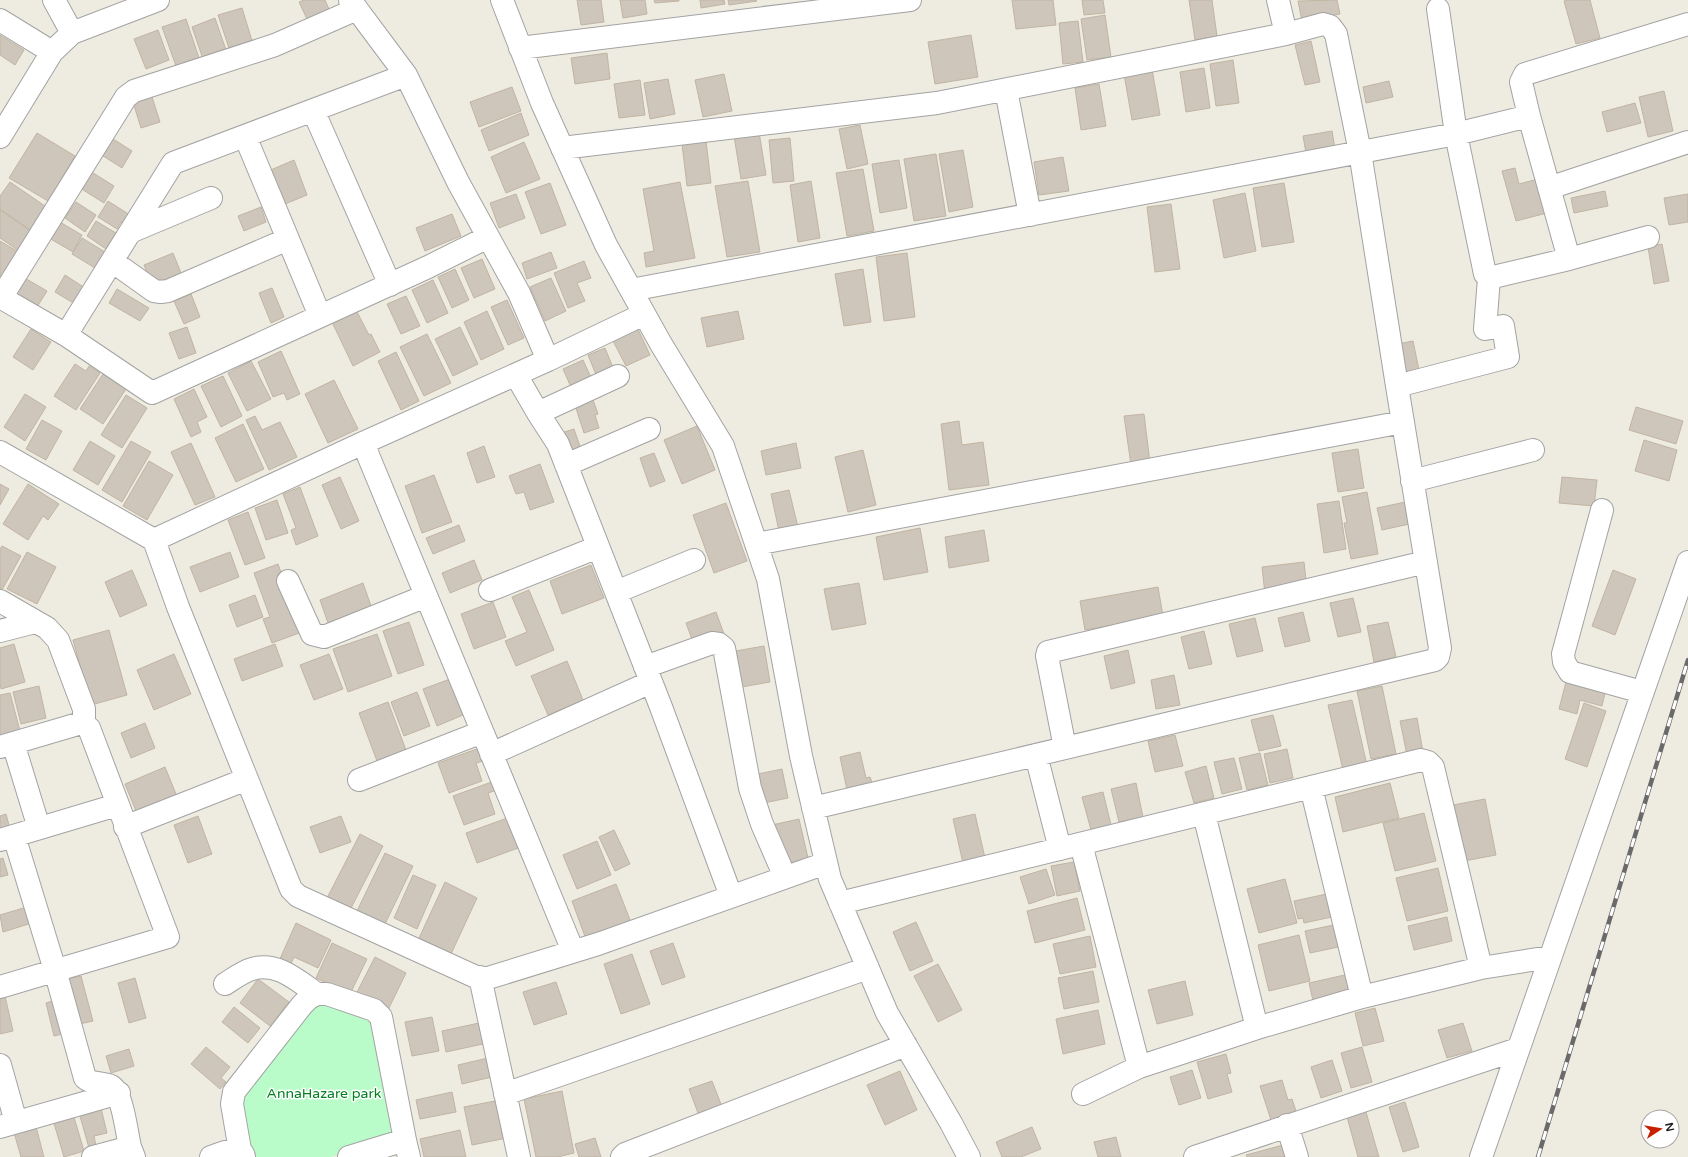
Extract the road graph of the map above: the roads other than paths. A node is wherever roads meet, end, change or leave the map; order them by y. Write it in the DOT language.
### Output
graph roads {
  1 [pos="54,0"];
  2 [pos="158,0"];
  3 [pos="502,0"];
  4 [pos="910,0"];
  5 [pos="1278,0"];
  6 [pos="353,5"];
  7 [pos="764,9"];
  8 [pos="1438,9"];
  9 [pos="0,20"];
  10 [pos="1688,24"];
  11 [pos="72,34"];
  12 [pos="1286,34"];
  13 [pos="520,48"];
  14 [pos="52,52"];
  15 [pos="406,75"];
  16 [pos="1006,90"];
  17 [pos="313,110"];
  18 [pos="1529,116"];
  19 [pos="1456,134"];
  20 [pos="245,136"];
  21 [pos="0,137"];
  22 [pos="1688,142"];
  23 [pos="562,148"];
  24 [pos="1360,152"];
  25 [pos="1550,188"];
  26 [pos="212,198"];
  27 [pos="1030,215"];
  28 [pos="130,232"];
  29 [pos="488,237"];
  30 [pos="1648,237"];
  31 [pos="288,239"];
  32 [pos="1569,259"];
  33 [pos="112,261"];
  34 [pos="1488,278"];
  35 [pos="390,284"];
  36 [pos="631,290"];
  37 [pos="1,297"];
  38 [pos="644,314"];
  39 [pos="320,316"];
  40 [pos="66,335"];
  41 [pos="548,360"];
  42 [pos="516,375"];
  43 [pos="618,376"];
  44 [pos="1397,386"];
  45 [pos="538,413"];
  46 [pos="1403,422"];
  47 [pos="648,429"];
  48 [pos="363,442"];
  49 [pos="1532,450"];
  50 [pos="0,452"];
  51 [pos="566,465"];
  52 [pos="1412,481"];
  53 [pos="1602,510"];
  54 [pos="154,540"];
  55 [pos="756,544"];
  56 [pos="598,547"];
  57 [pos="694,560"];
  58 [pos="1426,562"];
  59 [pos="1688,562"];
  60 [pos="288,581"];
  61 [pos="490,590"];
  62 [pos="616,592"];
  63 [pos="426,596"];
  64 [pos="0,601"];
  65 [pos="35,622"];
  66 [pos="0,631"];
  67 [pos="648,674"];
  68 [pos="1642,692"];
  69 [pos="84,724"];
  70 [pos="482,732"];
  71 [pos="6,745"];
  72 [pos="1065,748"];
  73 [pos="491,754"];
  74 [pos="1036,755"];
  75 [pos="247,779"];
  76 [pos="359,780"];
  77 [pos="1311,787"];
  78 [pos="117,805"];
  79 [pos="813,808"];
  80 [pos="1204,814"];
  81 [pos="125,826"];
  82 [pos="39,828"];
  83 [pos="7,838"];
  84 [pos="1081,844"];
  85 [pos="1060,849"];
  86 [pos="826,863"];
  87 [pos="785,877"];
  88 [pos="731,896"];
  89 [pos="840,903"];
  90 [pos="573,951"];
  91 [pos="1550,957"];
  92 [pos="868,968"];
  93 [pos="1481,968"];
  94 [pos="56,970"];
  95 [pos="480,977"];
  96 [pos="225,984"];
  97 [pos="0,987"];
  98 [pos="317,994"];
  99 [pos="1362,997"];
  100 [pos="1257,1028"];
  101 [pos="906,1045"];
  102 [pos="1518,1049"];
  103 [pos="0,1064"];
  104 [pos="1139,1067"];
  105 [pos="118,1093"];
  106 [pos="505,1094"];
  107 [pos="1083,1094"];
  108 [pos="8,1124"];
  109 [pos="1287,1125"];
  110 [pos="407,1149"];
  111 [pos="132,1152"];
  112 [pos="242,1154"];
  113 [pos="93,1157"];
  114 [pos="210,1157"];
  115 [pos="349,1157"];
  116 [pos="518,1157"];
  117 [pos="622,1157"];
  118 [pos="969,1157"];
  119 [pos="1195,1157"];
  120 [pos="1297,1157"];
  121 [pos="1481,1157"];
  1 -- 11 [label="street"];
  2 -- 11 [label="street"];
  3 -- 13 [label="street"];
  4 -- 7 [label="street"];
  5 -- 12 [label="street"];
  6 -- 15 [label="street"];
  6 -- 37 [label="street"];
  7 -- 13 [label="street"];
  8 -- 19 [label="street"];
  9 -- 14 [label="street"];
  10 -- 18 [label="street"];
  11 -- 14 [label="street"];
  12 -- 16 [label="street"];
  12 -- 24 [label="street"];
  13 -- 23 [label="street"];
  14 -- 21 [label="street"];
  15 -- 17 [label="street"];
  15 -- 29 [label="street"];
  16 -- 23 [label="street"];
  16 -- 27 [label="street"];
  17 -- 20 [label="street"];
  17 -- 35 [label="street"];
  18 -- 19 [label="street"];
  18 -- 25 [label="street"];
  19 -- 24 [label="street"];
  19 -- 34 [label="street"];
  20 -- 28 [label="street"];
  20 -- 31 [label="street"];
  22 -- 25 [label="street"];
  23 -- 36 [label="street"];
  24 -- 27 [label="street"];
  24 -- 44 [label="street"];
  25 -- 32 [label="street"];
  26 -- 28 [label="street"];
  27 -- 36 [label="street"];
  28 -- 33 [label="street"];
  29 -- 35 [label="street"];
  29 -- 41 [label="street"];
  30 -- 32 [label="street"];
  31 -- 33 [label="street"];
  31 -- 39 [label="street"];
  32 -- 34 [label="street"];
  33 -- 40 [label="street"];
  34 -- 44 [label="street"];
  35 -- 39 [label="street"];
  36 -- 38 [label="street"];
  37 -- 40 [label="street"];
  38 -- 41 [label="street"];
  38 -- 55 [label="street"];
  39 -- 40 [label="street"];
  41 -- 42 [label="street"];
  42 -- 45 [label="street"];
  42 -- 48 [label="street"];
  43 -- 45 [label="street"];
  44 -- 46 [label="street"];
  45 -- 51 [label="street"];
  46 -- 52 [label="street"];
  46 -- 55 [label="street"];
  47 -- 51 [label="street"];
  48 -- 54 [label="street"];
  48 -- 63 [label="street"];
  49 -- 52 [label="street"];
  50 -- 54 [label="street"];
  51 -- 56 [label="street"];
  52 -- 58 [label="street"];
  53 -- 68 [label="street"];
  54 -- 75 [label="street"];
  55 -- 79 [label="street"];
  56 -- 61 [label="street"];
  56 -- 62 [label="street"];
  57 -- 62 [label="street"];
  58 -- 72 [label="street"];
  58 -- 72 [label="street"];
  59 -- 68 [label="street"];
  60 -- 63 [label="street"];
  62 -- 67 [label="street"];
  63 -- 70 [label="street"];
  64 -- 65 [label="street"];
  65 -- 66 [label="street"];
  65 -- 69 [label="street"];
  67 -- 73 [label="street"];
  67 -- 87 [label="street"];
  67 -- 88 [label="street"];
  68 -- 91 [label="street"];
  69 -- 71 [label="street"];
  69 -- 78 [label="street"];
  70 -- 73 [label="street"];
  70 -- 76 [label="street"];
  71 -- 82 [label="street"];
  72 -- 74 [label="street"];
  73 -- 90 [label="street"];
  74 -- 79 [label="street"];
  74 -- 85 [label="street"];
  75 -- 81 [label="street"];
  75 -- 95 [label="street"];
  77 -- 80 [label="street"];
  77 -- 93 [label="street"];
  77 -- 99 [label="street"];
  78 -- 81 [label="street"];
  78 -- 82 [label="street"];
  79 -- 86 [label="street"];
  80 -- 84 [label="street"];
  80 -- 100 [label="street"];
  81 -- 94 [label="street"];
  82 -- 83 [label="street"];
  83 -- 94 [label="street"];
  84 -- 85 [label="street"];
  84 -- 104 [label="street"];
  85 -- 89 [label="street"];
  86 -- 87 [label="street"];
  86 -- 89 [label="street"];
  87 -- 88 [label="street"];
  88 -- 90 [label="street"];
  89 -- 92 [label="street"];
  90 -- 95 [label="street"];
  91 -- 93 [label="street"];
  91 -- 102 [label="street"];
  92 -- 101 [label="street"];
  92 -- 106 [label="street"];
  93 -- 99 [label="street"];
  94 -- 97 [label="street"];
  94 -- 105 [label="street"];
  95 -- 106 [label="street"];
  96 -- 98 [label="street"];
  98 -- 110 [label="street"];
  98 -- 112 [label="street"];
  99 -- 100 [label="street"];
  100 -- 104 [label="street"];
  101 -- 117 [label="street"];
  101 -- 118 [label="street"];
  102 -- 109 [label="street"];
  102 -- 121 [label="street"];
  103 -- 108 [label="street"];
  104 -- 107 [label="street"];
  105 -- 108 [label="street"];
  105 -- 111 [label="street"];
  106 -- 116 [label="street"];
  109 -- 119 [label="street"];
  109 -- 120 [label="street"];
  110 -- 115 [label="street"];
  111 -- 113 [label="street"];
  112 -- 114 [label="street"];
}
